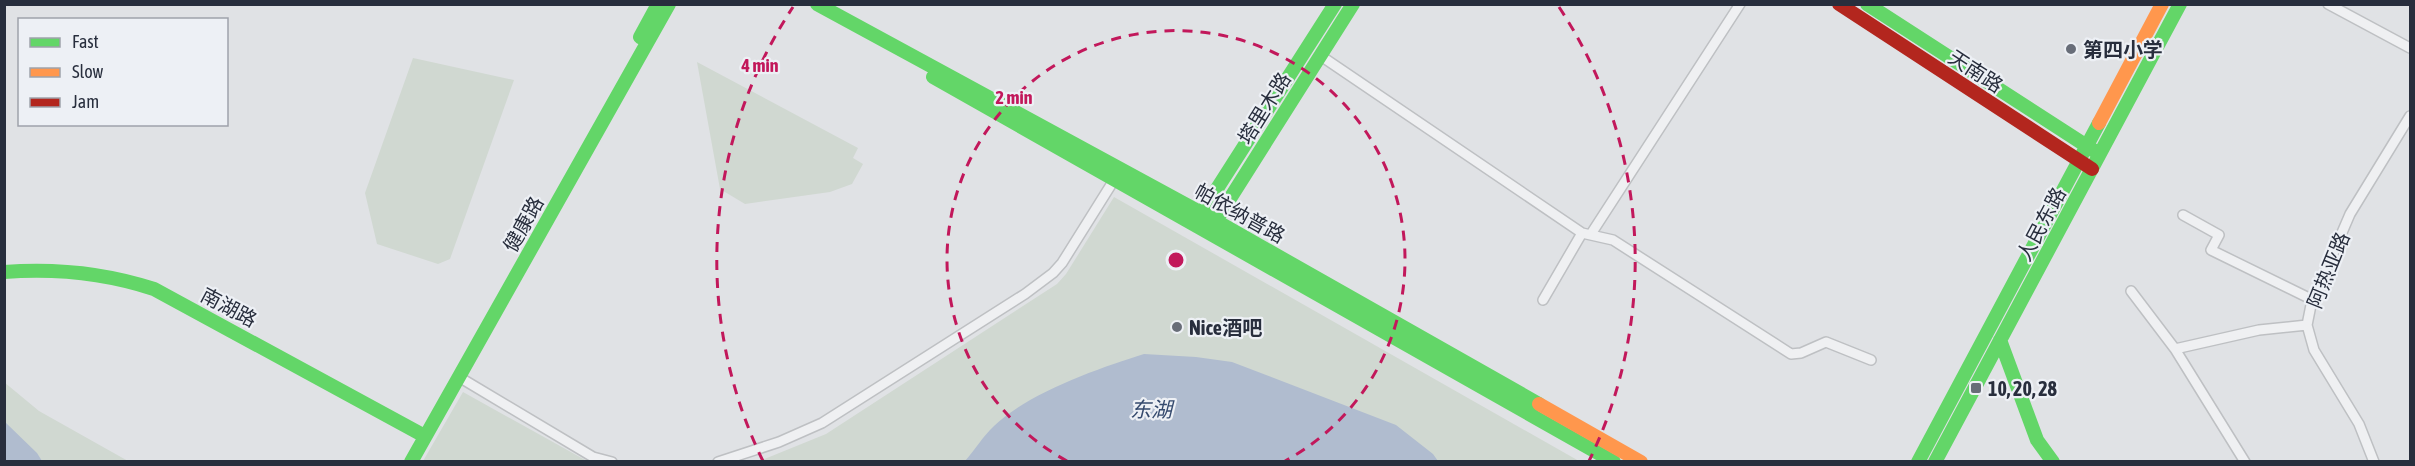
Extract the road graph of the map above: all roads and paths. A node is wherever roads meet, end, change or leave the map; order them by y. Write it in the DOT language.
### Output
graph roads {
  1 [pos="658,4"];
  2 [pos="669,4"];
  3 [pos="806,4"];
  4 [pos="818,4"];
  5 [pos="1335,4"];
  6 [pos="1353,4"];
  7 [pos="1740,4"];
  8 [pos="1839,4"];
  9 [pos="1867,4"];
  10 [pos="2162,4"];
  11 [pos="2180,4"];
  12 [pos="2328,4"];
  13 [pos="2410,48"];
  14 [pos="1321,56"];
  15 [pos="2410,116"];
  16 [pos="2086,146"];
  17 [pos="2100,154"];
  18 [pos="2079,161"];
  19 [pos="2092,169"];
  20 [pos="1114,180"];
  21 [pos="2183,215"];
  22 [pos="1198,220"];
  23 [pos="1216,221"];
  24 [pos="1208,234"];
  25 [pos="1586,234"];
  26 [pos="4,272"];
  27 [pos="2131,291"];
  28 [pos="1543,300"];
  29 [pos="2313,300"];
  30 [pos="2307,326"];
  31 [pos="2001,340"];
  32 [pos="2175,349"];
  33 [pos="1871,360"];
  34 [pos="459,377"];
  35 [pos="419,433"];
  36 [pos="403,462"];
  37 [pos="411,462"];
  38 [pos="612,462"];
  39 [pos="717,462"];
  40 [pos="1614,462"];
  41 [pos="1641,462"];
  42 [pos="1918,462"];
  43 [pos="1935,462"];
  44 [pos="2053,462"];
  45 [pos="2245,462"];
  46 [pos="2374,462"];
  1 -- 35 [label="main road, 健康路"];
  2 -- 34 [label="main road, 健康路"];
  3 -- 20 [label="main road, 帕依纳普路"];
  4 -- 22 [label="main road, 帕依纳普路"];
  5 -- 22 [label="main road, 塔里木路"];
  6 -- 14 [label="main road, 塔里木路"];
  7 -- 25 [label="street"];
  8 -- 18 [label="main road, 天南路"];
  9 -- 16 [label="main road, 天南路"];
  10 -- 16 [label="main road, 人民东路"];
  11 -- 17 [label="main road, 人民东路"];
  12 -- 13 [label="street"];
  14 -- 23 [label="main road, 塔里木路"];
  14 -- 25 [label="street"];
  15 -- 29 [label="street, 阿热亚路"];
  16 -- 17 [label="main road, 天南路"];
  16 -- 18 [label="main road, 人民东路"];
  17 -- 19 [label="main road, 人民东路"];
  18 -- 19 [label="main road, 天南路"];
  18 -- 42 [label="main road, 人民东路"];
  19 -- 31 [label="main road, 人民东路"];
  20 -- 22 [label="main road, 帕依纳普路"];
  20 -- 39 [label="street"];
  21 -- 29 [label="street"];
  22 -- 23 [label="main road, 帕依纳普路"];
  22 -- 24 [label="main road, 帕依纳普路"];
  23 -- 24 [label="main road, 塔里木路"];
  23 -- 41 [label="main road, 帕依纳普路"];
  24 -- 40 [label="main road, 帕依纳普路"];
  25 -- 28 [label="street"];
  25 -- 33 [label="street"];
  26 -- 35 [label="main road, 南湖路"];
  27 -- 32 [label="street"];
  29 -- 30 [label="street, 阿热亚路"];
  30 -- 32 [label="street"];
  30 -- 46 [label="street, 阿热亚路"];
  31 -- 43 [label="main road, 人民东路"];
  31 -- 44 [label="main road"];
  32 -- 45 [label="street"];
  34 -- 37 [label="main road, 健康路"];
  34 -- 38 [label="street"];
  35 -- 36 [label="main road, 健康路"];
}
